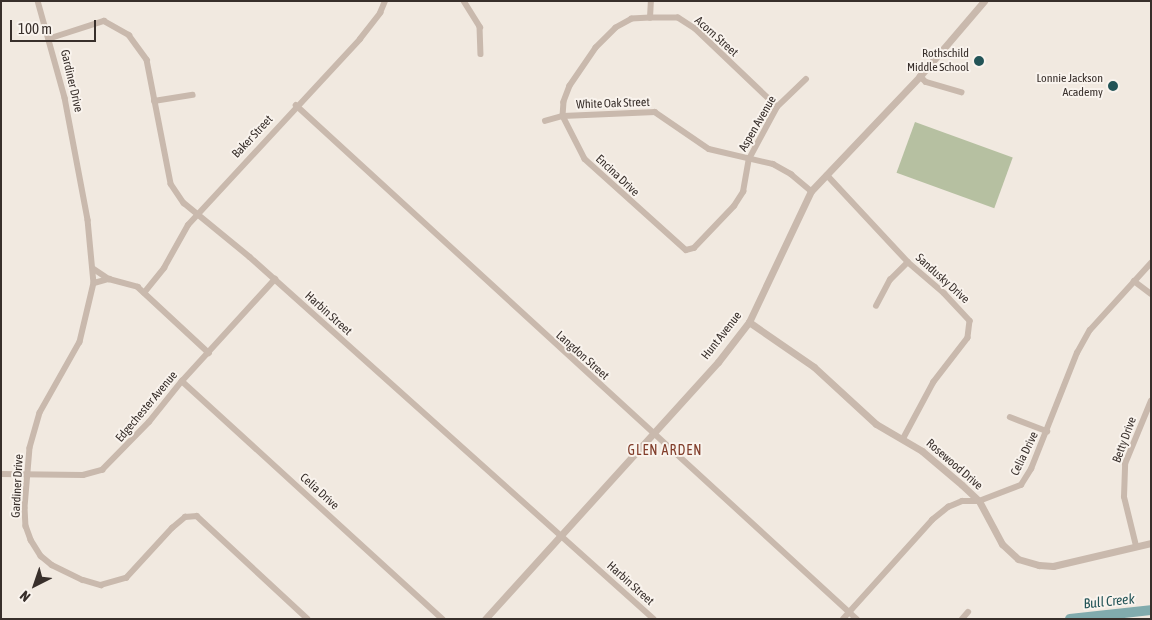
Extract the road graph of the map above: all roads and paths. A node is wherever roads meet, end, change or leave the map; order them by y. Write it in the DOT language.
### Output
graph roads {
  1 [pos="38,1"];
  2 [pos="385,1"];
  3 [pos="464,1"];
  4 [pos="651,1"];
  5 [pos="984,1"];
  6 [pos="650,18"];
  7 [pos="51,38"];
  8 [pos="481,54"];
  9 [pos="920,76"];
  10 [pos="806,78"];
  11 [pos="962,92"];
  12 [pos="192,95"];
  13 [pos="154,101"];
  14 [pos="296,105"];
  15 [pos="777,106"];
  16 [pos="563,116"];
  17 [pos="545,121"];
  18 [pos="749,159"];
  19 [pos="827,175"];
  20 [pos="811,191"];
  21 [pos="198,216"];
  22 [pos="651,219"];
  23 [pos="908,262"];
  24 [pos="1151,263"];
  25 [pos="94,269"];
  26 [pos="109,279"];
  27 [pos="274,279"];
  28 [pos="1134,280"];
  29 [pos="94,283"];
  30 [pos="144,294"];
  31 [pos="1151,294"];
  32 [pos="876,306"];
  33 [pos="749,322"];
  34 [pos="209,353"];
  35 [pos="182,380"];
  36 [pos="1151,401"];
  37 [pos="1010,417"];
  38 [pos="1047,431"];
  39 [pos="654,434"];
  40 [pos="904,438"];
  41 [pos="29,473"];
  42 [pos="1,474"];
  43 [pos="979,501"];
  44 [pos="570,527"];
  45 [pos="554,530"];
  46 [pos="562,536"];
  47 [pos="1151,543"];
  48 [pos="1136,546"];
  49 [pos="850,612"];
  50 [pos="968,612"];
  51 [pos="308,619"];
  52 [pos="443,619"];
  53 [pos="485,619"];
  54 [pos="654,619"];
  55 [pos="843,619"];
  56 [pos="857,619"];
  57 [pos="962,619"];
  1 -- 7 [label="street, Gardiner Drive"];
  2 -- 14 [label="street, Baker Street"];
  3 -- 8 [label="street"];
  4 -- 6 [label="street"];
  5 -- 9 [label="street, Hunt Avenue"];
  6 -- 15 [label="street, Acorn Street"];
  6 -- 16 [label="street, Acorn Street"];
  7 -- 13 [label="street, Harbin Street"];
  7 -- 25 [label="street, Gardiner Drive"];
  9 -- 11 [label="street"];
  9 -- 19 [label="street, Hunt Avenue"];
  10 -- 15 [label="street, Aspen Avenue"];
  12 -- 13 [label="street"];
  13 -- 21 [label="street, Harbin Street"];
  14 -- 21 [label="street, Baker Street"];
  14 -- 39 [label="street, Langdon Street"];
  15 -- 18 [label="street, Aspen Avenue"];
  16 -- 17 [label="street, White Oak Street"];
  16 -- 18 [label="street, White Oak Street"];
  16 -- 22 [label="street, Encina Drive"];
  18 -- 20 [label="street, White Oak Street"];
  18 -- 22 [label="street, Aspen Avenue"];
  19 -- 20 [label="street, Hunt Avenue"];
  19 -- 23 [label="street, Sandusky Drive"];
  20 -- 33 [label="street, Hunt Avenue"];
  21 -- 27 [label="street, Harbin Street"];
  21 -- 30 [label="street, Baker Street"];
  23 -- 32 [label="street"];
  23 -- 40 [label="street, Sandusky Drive"];
  24 -- 28 [label="street, Celia Drive"];
  25 -- 26 [label="street"];
  25 -- 29 [label="street, Gardiner Drive"];
  26 -- 29 [label="street"];
  26 -- 30 [label="street"];
  27 -- 34 [label="street, Edgechester Avenue"];
  27 -- 45 [label="street, Harbin Street"];
  28 -- 31 [label="street"];
  28 -- 38 [label="street, Celia Drive"];
  29 -- 41 [label="street, Gardiner Drive"];
  30 -- 34 [label="street"];
  33 -- 39 [label="street, Hunt Avenue"];
  33 -- 40 [label="street, Rosewood Drive"];
  34 -- 35 [label="street, Edgechester Avenue"];
  35 -- 41 [label="street, Edgechester Avenue"];
  35 -- 52 [label="street, Celia Drive"];
  36 -- 48 [label="street, Betty Drive"];
  37 -- 38 [label="street"];
  38 -- 43 [label="street, Celia Drive"];
  39 -- 44 [label="street, Hunt Avenue"];
  39 -- 49 [label="street, Langdon Street"];
  40 -- 43 [label="street, Rosewood Drive"];
  41 -- 42 [label="street, Edgechester Avenue"];
  41 -- 51 [label="street, Gardiner Drive"];
  43 -- 48 [label="street, Rosewood Drive"];
  43 -- 49 [label="street, Celia Drive"];
  44 -- 45 [label="street"];
  44 -- 46 [label="street, Hunt Avenue"];
  45 -- 46 [label="street, Harbin Street"];
  46 -- 53 [label="street, Hunt Avenue"];
  46 -- 54 [label="street, Harbin Street"];
  47 -- 48 [label="street, Rosewood Drive"];
  49 -- 55 [label="street, Celia Drive"];
  49 -- 56 [label="street, Langdon Street"];
  50 -- 57 [label="street"];
}
